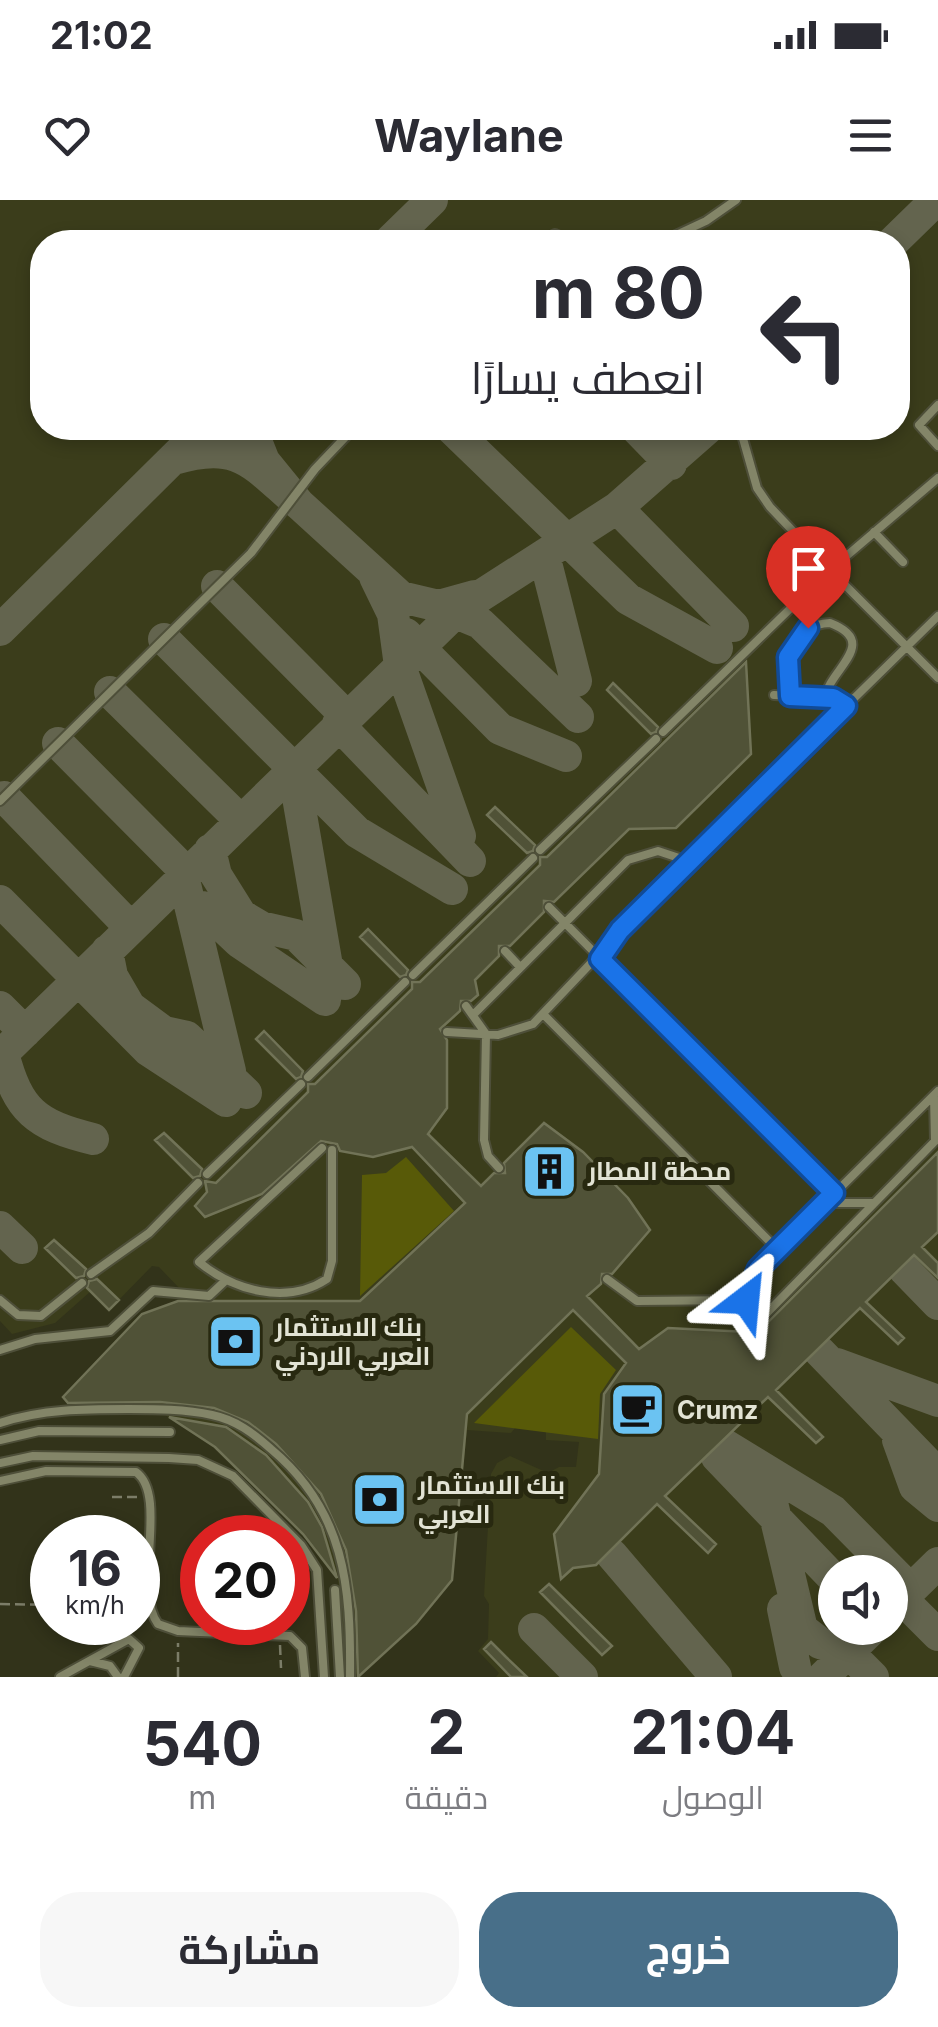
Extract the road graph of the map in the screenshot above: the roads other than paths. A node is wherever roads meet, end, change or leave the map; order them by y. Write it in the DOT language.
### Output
graph roads {
  1 [pos="736,200"];
  2 [pos="687,230"];
  3 [pos="938,405"];
  4 [pos="343,440"];
  5 [pos="743,440"];
  6 [pos="938,446"];
  7 [pos="938,478"];
  8 [pos="874,532"];
  9 [pos="903,562"];
  10 [pos="830,570"];
  11 [pos="938,616"];
  12 [pos="906,646"];
  13 [pos="938,678"];
  14 [pos="774,695"];
  15 [pos="790,696"];
  16 [pos="826,697"];
  17 [pos="846,706"];
  18 [pos="0,801"];
  19 [pos="540,850"];
  20 [pos="533,858"];
  21 [pos="688,861"];
  22 [pos="549,908"];
  23 [pos="472,916"];
  24 [pos="564,923"];
  25 [pos="480,924"];
  26 [pos="505,951"];
  27 [pos="600,959"];
  28 [pos="520,967"];
  29 [pos="413,974"];
  30 [pos="405,982"];
  31 [pos="466,1006"];
  32 [pos="474,1014"];
  33 [pos="544,1014"];
  34 [pos="357,1029"];
  35 [pos="370,1030"];
  36 [pos="447,1032"];
  37 [pos="486,1034"];
  38 [pos="322,1063"];
  39 [pos="324,1075"];
  40 [pos="936,1093"];
  41 [pos="936,1139"];
  42 [pos="499,1168"];
  43 [pos="208,1174"];
  44 [pos="198,1184"];
  45 [pos="834,1193"];
  46 [pos="824,1202"];
  47 [pos="874,1204"];
  48 [pos="777,1249"];
  49 [pos="91,1274"];
  50 [pos="607,1279"];
  51 [pos="225,1282"];
  52 [pos="82,1284"];
  53 [pos="0,1300"];
  54 [pos="746,1300"];
  55 [pos="0,1350"];
  56 [pos="0,1423"];
  57 [pos="170,1432"];
  58 [pos="0,1440"];
  59 [pos="0,1463"];
  60 [pos="0,1481"];
  61 [pos="336,1590"];
  62 [pos="86,1662"];
  63 [pos="305,1672"];
  64 [pos="60,1677"];
  65 [pos="121,1677"];
  66 [pos="324,1677"];
  67 [pos="340,1677"];
  68 [pos="350,1677"];
  1 -- 2 [label="lane"];
  3 -- 6 [label="lane"];
  4 -- 18 [label="lane"];
  5 -- 10 [label="lane"];
  7 -- 8 [label="lane"];
  8 -- 9 [label="lane"];
  8 -- 10 [label="lane"];
  10 -- 12 [label="lane"];
  10 -- 19 [label="lane"];
  11 -- 12 [label="lane"];
  12 -- 13 [label="lane"];
  12 -- 17 [label="lane"];
  14 -- 15 [label="lane"];
  15 -- 16 [label="lane"];
  15 -- 16 [label="lane"];
  16 -- 17 [label="lane"];
  17 -- 21 [label="lane"];
  20 -- 23 [label="lane"];
  21 -- 24 [label="lane"];
  21 -- 27 [label="lane"];
  22 -- 24 [label="lane"];
  23 -- 25 [label="lane"];
  23 -- 29 [label="lane"];
  24 -- 27 [label="lane"];
  24 -- 28 [label="lane"];
  26 -- 28 [label="lane"];
  27 -- 33 [label="lane"];
  27 -- 45 [label="lane"];
  28 -- 32 [label="lane"];
  30 -- 34 [label="lane"];
  31 -- 32 [label="lane"];
  32 -- 37 [label="lane"];
  33 -- 37 [label="lane"];
  33 -- 48 [label="lane"];
  34 -- 35 [label="lane"];
  34 -- 38 [label="lane"];
  36 -- 37 [label="lane"];
  37 -- 42 [label="lane"];
  38 -- 39 [label="lane"];
  38 -- 43 [label="lane"];
  40 -- 41 [label="lane"];
  40 -- 45 [label="lane"];
  41 -- 47 [label="lane"];
  44 -- 49 [label="lane"];
  45 -- 46 [label="lane"];
  46 -- 47 [label="lane"];
  46 -- 48 [label="lane"];
  47 -- 54 [label="lane"];
  48 -- 54 [label="lane"];
  50 -- 54 [label="lane"];
  51 -- 51 [label="lane"];
  51 -- 55 [label="lane"];
  52 -- 53 [label="lane"];
  56 -- 68 [label="lane"];
  57 -- 58 [label="lane"];
  59 -- 66 [label="lane"];
  60 -- 63 [label="lane"];
  61 -- 67 [label="lane"];
  62 -- 64 [label="lane"];
  62 -- 65 [label="lane"];
  62 -- 65 [label="lane"];
}
